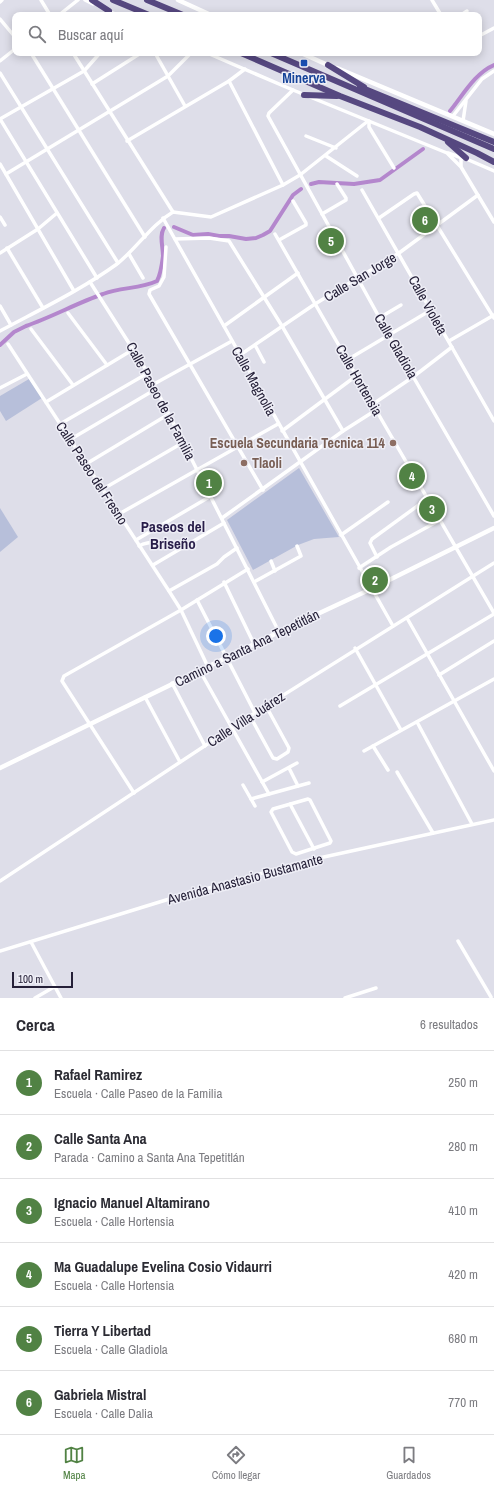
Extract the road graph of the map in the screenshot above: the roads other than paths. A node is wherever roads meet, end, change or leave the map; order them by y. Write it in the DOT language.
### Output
graph roads {
  1 [pos="41,0"];
  2 [pos="78,0"];
  3 [pos="85,0"];
  4 [pos="92,0"];
  5 [pos="113,0"];
  6 [pos="147,0"];
  7 [pos="178,0"];
  8 [pos="433,1"];
  9 [pos="109,11"];
  10 [pos="48,12"];
  11 [pos="63,12"];
  12 [pos="143,12"];
  13 [pos="176,12"];
  14 [pos="204,12"];
  15 [pos="439,12"];
  16 [pos="0,19"];
  17 [pos="494,28"];
  18 [pos="12,33"];
  19 [pos="482,34"];
  20 [pos="12,51"];
  21 [pos="32,56"];
  22 [pos="75,56"];
  23 [pos="97,56"];
  24 [pos="136,56"];
  25 [pos="157,56"];
  26 [pos="188,56"];
  27 [pos="214,56"];
  28 [pos="248,56"];
  29 [pos="278,56"];
  30 [pos="308,56"];
  31 [pos="0,61"];
  32 [pos="328,65"];
  33 [pos="245,69"];
  34 [pos="310,70"];
  35 [pos="84,71"];
  36 [pos="494,71"];
  37 [pos="0,73"];
  38 [pos="168,76"];
  39 [pos="229,81"];
  40 [pos="92,84"];
  41 [pos="52,88"];
  42 [pos="293,90"];
  43 [pos="371,91"];
  44 [pos="304,95"];
  45 [pos="340,96"];
  46 [pos="466,100"];
  47 [pos="21,106"];
  48 [pos="185,106"];
  49 [pos="109,112"];
  50 [pos="452,116"];
  51 [pos="0,119"];
  52 [pos="369,121"];
  53 [pos="463,121"];
  54 [pos="79,130"];
  55 [pos="494,134"];
  56 [pos="306,136"];
  57 [pos="444,138"];
  58 [pos="127,140"];
  59 [pos="494,142"];
  60 [pos="336,148"];
  61 [pos="48,149"];
  62 [pos="494,149"];
  63 [pos="447,153"];
  64 [pos="326,156"];
  65 [pos="464,158"];
  66 [pos="26,162"];
  67 [pos="494,162"];
  68 [pos="0,164"];
  69 [pos="461,167"];
  70 [pos="394,168"];
  71 [pos="494,171"];
  72 [pos="6,174"];
  73 [pos="300,175"];
  74 [pos="357,176"];
  75 [pos="337,184"];
  76 [pos="283,185"];
  77 [pos="362,190"];
  78 [pos="478,195"];
  79 [pos="293,202"];
  80 [pos="174,212"];
  81 [pos="57,213"];
  82 [pos="322,214"];
  83 [pos="0,217"];
  84 [pos="163,218"];
  85 [pos="379,218"];
  86 [pos="494,222"];
  87 [pos="5,225"];
  88 [pos="437,226"];
  89 [pos="38,228"];
  90 [pos="275,234"];
  91 [pos="145,236"];
  92 [pos="175,239"];
  93 [pos="279,240"];
  94 [pos="166,247"];
  95 [pos="7,248"];
  96 [pos="0,253"];
  97 [pos="399,253"];
  98 [pos="129,254"];
  99 [pos="118,263"];
  100 [pos="298,273"];
  101 [pos="97,278"];
  102 [pos="143,278"];
  103 [pos="357,278"];
  104 [pos="90,282"];
  105 [pos="74,291"];
  106 [pos="265,298"];
  107 [pos="315,304"];
  108 [pos="401,305"];
  109 [pos="0,306"];
  110 [pos="43,308"];
  111 [pos="431,310"];
  112 [pos="68,313"];
  113 [pos="494,316"];
  114 [pos="380,318"];
  115 [pos="12,325"];
  116 [pos="224,326"];
  117 [pos="282,326"];
  118 [pos="32,329"];
  119 [pos="0,331"];
  120 [pos="389,335"];
  121 [pos="232,341"];
  122 [pos="449,341"];
  123 [pos="8,344"];
  124 [pos="254,345"];
  125 [pos="452,347"];
  126 [pos="134,348"];
  127 [pos="240,355"];
  128 [pos="347,360"];
  129 [pos="264,362"];
  130 [pos="190,364"];
  131 [pos="107,365"];
  132 [pos="148,373"];
  133 [pos="27,374"];
  134 [pos="356,376"];
  135 [pos="413,377"];
  136 [pos="154,384"];
  137 [pos="73,385"];
  138 [pos="0,388"];
  139 [pos="156,389"];
  140 [pos="326,399"];
  141 [pos="46,402"];
  142 [pos="373,404"];
  143 [pos="376,410"];
  144 [pos="492,413"];
  145 [pos="170,414"];
  146 [pos="494,421"];
  147 [pos="60,424"];
  148 [pos="278,424"];
  149 [pos="282,431"];
  150 [pos="343,431"];
  151 [pos="70,439"];
  152 [pos="184,442"];
  153 [pos="238,447"];
  154 [pos="300,463"];
  155 [pos="86,464"];
  156 [pos="197,469"];
  157 [pos="103,489"];
  158 [pos="262,490"];
  159 [pos="211,496"];
  160 [pos="428,499"];
  161 [pos="388,502"];
  162 [pos="119,514"];
  163 [pos="494,516"];
  164 [pos="222,518"];
  165 [pos="440,520"];
  166 [pos="224,523"];
  167 [pos="494,528"];
  168 [pos="341,535"];
  169 [pos="136,540"];
  170 [pos="185,545"];
  171 [pos="139,546"];
  172 [pos="297,546"];
  173 [pos="455,547"];
  174 [pos="237,548"];
  175 [pos="377,557"];
  176 [pos="271,561"];
  177 [pos="494,563"];
  178 [pos="153,566"];
  179 [pos="359,568"];
  180 [pos="248,569"];
  181 [pos="275,571"];
  182 [pos="472,576"];
  183 [pos="224,582"];
  184 [pos="254,582"];
  185 [pos="371,589"];
  186 [pos="169,591"];
  187 [pos="197,600"];
  188 [pos="181,610"];
  189 [pos="494,613"];
  190 [pos="407,618"];
  191 [pos="393,626"];
  192 [pos="279,632"];
  193 [pos="494,641"];
  194 [pos="254,644"];
  195 [pos="356,648"];
  196 [pos="427,654"];
  197 [pos="226,658"];
  198 [pos="208,667"];
  199 [pos="200,671"];
  200 [pos="439,675"];
  201 [pos="494,679"];
  202 [pos="172,683"];
  203 [pos="376,684"];
  204 [pos="145,697"];
  205 [pos="454,702"];
  206 [pos="266,706"];
  207 [pos="340,706"];
  208 [pos="255,713"];
  209 [pos="250,716"];
  210 [pos="417,722"];
  211 [pos="90,725"];
  212 [pos="233,727"];
  213 [pos="401,730"];
  214 [pos="205,746"];
  215 [pos="373,746"];
  216 [pos="364,751"];
  217 [pos="180,762"];
  218 [pos="297,763"];
  219 [pos="0,768"];
  220 [pos="289,768"];
  221 [pos="388,770"];
  222 [pos="494,771"];
  223 [pos="397,772"];
  224 [pos="262,782"];
  225 [pos="309,783"];
  226 [pos="243,785"];
  227 [pos="298,786"];
  228 [pos="134,794"];
  229 [pos="269,794"];
  230 [pos="252,799"];
  231 [pos="290,804"];
  232 [pos="255,806"];
  233 [pos="494,820"];
  234 [pos="472,824"];
  235 [pos="433,833"];
  236 [pos="314,849"];
  237 [pos="307,852"];
  238 [pos="301,853"];
  239 [pos="310,860"];
  240 [pos="303,862"];
  241 [pos="0,881"];
  242 [pos="458,941"];
  243 [pos="31,942"];
  244 [pos="0,951"];
  245 [pos="54,987"];
  246 [pos="376,988"];
  247 [pos="491,996"];
  248 [pos="35,998"];
  249 [pos="61,998"];
  250 [pos="346,998"];
  1 -- 10 [label="street"];
  2 -- 11 [label="street"];
  3 -- 9 [label="street"];
  4 -- 9 [label="highway"];
  5 -- 12 [label="highway"];
  6 -- 13 [label="highway"];
  7 -- 14 [label="street"];
  8 -- 15 [label="street"];
  16 -- 18 [label="street"];
  17 -- 19 [label="street"];
  20 -- 31 [label="street"];
  21 -- 41 [label="street"];
  22 -- 35 [label="street"];
  23 -- 35 [label="street"];
  24 -- 40 [label="street"];
  25 -- 38 [label="street"];
  26 -- 38 [label="street"];
  27 -- 33 [label="street"];
  28 -- 45 [label="highway"];
  29 -- 34 [label="highway"];
  30 -- 32 [label="street"];
  32 -- 43 [label="highway"];
  32 -- 50 [label="street"];
  33 -- 39 [label="street"];
  33 -- 42 [label="street"];
  34 -- 43 [label="highway"];
  34 -- 62 [label="highway"];
  35 -- 40 [label="street"];
  35 -- 41 [label="street"];
  36 -- 46 [label="street"];
  37 -- 47 [label="street"];
  38 -- 48 [label="street"];
  38 -- 49 [label="street"];
  39 -- 48 [label="street"];
  39 -- 76 [label="street"];
  40 -- 49 [label="street"];
  41 -- 47 [label="street"];
  41 -- 54 [label="street"];
  42 -- 44 [label="street"];
  42 -- 73 [label="street, Calle Gladiola"];
  43 -- 59 [label="highway"];
  44 -- 45 [label="highway"];
  44 -- 52 [label="street"];
  45 -- 57 [label="highway"];
  46 -- 50 [label="street"];
  46 -- 53 [label="street"];
  47 -- 51 [label="street"];
  47 -- 61 [label="street"];
  48 -- 58 [label="street"];
  49 -- 54 [label="street"];
  49 -- 58 [label="street"];
  50 -- 53 [label="street"];
  51 -- 66 [label="street"];
  52 -- 60 [label="street"];
  52 -- 63 [label="street"];
  52 -- 70 [label="street"];
  53 -- 55 [label="street"];
  54 -- 61 [label="street"];
  54 -- 91 [label="street"];
  56 -- 60 [label="street"];
  57 -- 65 [label="highway"];
  57 -- 67 [label="highway"];
  58 -- 80 [label="street"];
  60 -- 64 [label="street"];
  61 -- 66 [label="street"];
  61 -- 99 [label="street"];
  63 -- 65 [label="street"];
  63 -- 69 [label="street"];
  64 -- 73 [label="street"];
  64 -- 74 [label="street"];
  65 -- 69 [label="street"];
  65 -- 71 [label="street"];
  66 -- 72 [label="street"];
  66 -- 81 [label="street"];
  68 -- 72 [label="street"];
  69 -- 78 [label="street"];
  72 -- 89 [label="street"];
  73 -- 76 [label="street"];
  73 -- 82 [label="street, Calle Gladiola"];
  75 -- 82 [label="street"];
  76 -- 80 [label="street"];
  77 -- 85 [label="street, Calle Violeta"];
  78 -- 86 [label="street"];
  78 -- 88 [label="street, Calle San Jorge"];
  79 -- 93 [label="street"];
  80 -- 84 [label="street"];
  81 -- 89 [label="street"];
  81 -- 101 [label="street"];
  82 -- 103 [label="street, Calle Gladiola"];
  83 -- 87 [label="street"];
  84 -- 91 [label="street"];
  84 -- 92 [label="street, Calle Magnolia"];
  85 -- 88 [label="street"];
  85 -- 97 [label="street, Calle Violeta"];
  88 -- 97 [label="street, Calle San Jorge"];
  88 -- 113 [label="street"];
  89 -- 95 [label="street"];
  89 -- 105 [label="street"];
  90 -- 93 [label="street, Calle Hortensia"];
  91 -- 98 [label="street"];
  92 -- 106 [label="street"];
  92 -- 116 [label="street, Calle Magnolia"];
  93 -- 100 [label="street, Calle Hortensia"];
  94 -- 130 [label="street"];
  95 -- 96 [label="street"];
  95 -- 110 [label="street"];
  97 -- 103 [label="street, Calle San Jorge"];
  97 -- 111 [label="street, Calle Violeta"];
  98 -- 99 [label="street"];
  98 -- 102 [label="street"];
  99 -- 101 [label="street"];
  100 -- 106 [label="street"];
  100 -- 107 [label="street, Calle Hortensia"];
  101 -- 104 [label="street"];
  103 -- 107 [label="street, Calle San Jorge"];
  103 -- 114 [label="street, Calle Gladiola"];
  104 -- 105 [label="street"];
  104 -- 126 [label="street, Calle Paseo de la Familia"];
  105 -- 110 [label="street"];
  106 -- 116 [label="street"];
  106 -- 117 [label="street"];
  107 -- 117 [label="street, Calle San Jorge"];
  107 -- 128 [label="street, Calle Hortensia"];
  108 -- 114 [label="street"];
  109 -- 115 [label="street"];
  110 -- 115 [label="street"];
  111 -- 120 [label="street"];
  111 -- 122 [label="street, Calle Violeta"];
  112 -- 131 [label="street"];
  113 -- 122 [label="street"];
  114 -- 120 [label="street, Calle Gladiola"];
  115 -- 119 [label="street"];
  116 -- 121 [label="street, Calle Magnolia"];
  117 -- 124 [label="street, Calle San Jorge"];
  117 -- 140 [label="street"];
  118 -- 137 [label="street"];
  120 -- 128 [label="street"];
  120 -- 135 [label="street, Calle Gladiola"];
  121 -- 127 [label="street, Calle Magnolia"];
  121 -- 130 [label="street"];
  122 -- 125 [label="street, Calle Violeta"];
  123 -- 133 [label="street, Calle Paseo del Fresno"];
  124 -- 127 [label="street, Calle San Jorge"];
  124 -- 129 [label="street"];
  125 -- 135 [label="street"];
  125 -- 144 [label="street, Calle Violeta"];
  126 -- 131 [label="street"];
  126 -- 132 [label="street, Calle Paseo de la Familia"];
  127 -- 148 [label="street, Calle Magnolia"];
  128 -- 134 [label="street, Calle Hortensia"];
  130 -- 136 [label="street"];
  130 -- 153 [label="street"];
  131 -- 137 [label="street"];
  132 -- 136 [label="street, Calle Paseo de la Familia"];
  132 -- 147 [label="street"];
  133 -- 138 [label="street"];
  133 -- 141 [label="street, Calle Paseo del Fresno"];
  134 -- 140 [label="street"];
  134 -- 142 [label="street, Calle Hortensia"];
  135 -- 142 [label="street"];
  135 -- 163 [label="street, Calle Gladiola"];
  136 -- 139 [label="street, Calle Paseo de la Familia"];
  137 -- 141 [label="street"];
  139 -- 145 [label="street, Calle Paseo de la Familia"];
  139 -- 151 [label="street"];
  140 -- 149 [label="street"];
  140 -- 150 [label="street"];
  141 -- 147 [label="street, Calle Paseo del Fresno"];
  142 -- 143 [label="street, Calle Hortensia"];
  143 -- 150 [label="street"];
  143 -- 160 [label="street, Calle Hortensia"];
  144 -- 146 [label="street, Calle Violeta"];
  145 -- 152 [label="street, Calle Paseo de la Familia"];
  145 -- 155 [label="street"];
  147 -- 151 [label="street, Calle Paseo del Fresno"];
  148 -- 149 [label="street, Calle Magnolia"];
  148 -- 153 [label="street"];
  149 -- 154 [label="street, Calle Magnolia"];
  150 -- 154 [label="street"];
  151 -- 155 [label="street, Calle Paseo del Fresno"];
  152 -- 156 [label="street, Calle Paseo de la Familia"];
  152 -- 157 [label="street"];
  153 -- 156 [label="street"];
  153 -- 158 [label="street"];
  154 -- 158 [label="street"];
  154 -- 168 [label="street, Calle Magnolia"];
  155 -- 157 [label="street, Calle Paseo del Fresno"];
  156 -- 159 [label="street, Calle Paseo de la Familia"];
  156 -- 162 [label="street"];
  157 -- 162 [label="street, Calle Paseo del Fresno"];
  158 -- 164 [label="street"];
  159 -- 164 [label="street, Calle Paseo de la Familia"];
  159 -- 169 [label="street"];
  160 -- 165 [label="street, Calle Hortensia"];
  160 -- 175 [label="street"];
  161 -- 168 [label="street"];
  162 -- 169 [label="street, Calle Paseo del Fresno"];
  164 -- 166 [label="street, Calle Paseo de la Familia"];
  165 -- 173 [label="street, Calle Hortensia"];
  165 -- 175 [label="street"];
  166 -- 170 [label="street"];
  166 -- 174 [label="street, Calle Paseo de la Familia"];
  167 -- 173 [label="street, Camino a Santa Ana Tepetitlán"];
  168 -- 179 [label="street, Calle Magnolia"];
  169 -- 171 [label="street, Calle Paseo del Fresno"];
  170 -- 171 [label="street"];
  170 -- 178 [label="street"];
  171 -- 178 [label="street, Calle Paseo del Fresno"];
  172 -- 181 [label="street"];
  173 -- 182 [label="street, Calle Hortensia"];
  173 -- 185 [label="street, Camino a Santa Ana Tepetitlán"];
  174 -- 180 [label="street, Calle Paseo de la Familia"];
  174 -- 186 [label="street"];
  175 -- 179 [label="street"];
  176 -- 181 [label="street"];
  177 -- 182 [label="street, Calle Villa Juárez"];
  178 -- 186 [label="street, Calle Paseo del Fresno"];
  179 -- 185 [label="street, Calle Magnolia"];
  180 -- 183 [label="street"];
  180 -- 184 [label="street, Calle Paseo de la Familia"];
  181 -- 184 [label="street"];
  182 -- 189 [label="street, Calle Hortensia"];
  182 -- 190 [label="street, Calle Villa Juárez"];
  183 -- 187 [label="street"];
  183 -- 194 [label="street"];
  184 -- 192 [label="street, Calle Paseo de la Familia"];
  185 -- 191 [label="street, Calle Magnolia"];
  185 -- 192 [label="street, Camino a Santa Ana Tepetitlán"];
  186 -- 188 [label="street, Calle Paseo del Fresno"];
  187 -- 188 [label="street"];
  187 -- 197 [label="street"];
  188 -- 198 [label="street, Calle Paseo del Fresno"];
  188 -- 211 [label="street"];
  189 -- 196 [label="street"];
  190 -- 191 [label="street, Calle Villa Juárez"];
  190 -- 196 [label="street"];
  191 -- 195 [label="street, Calle Villa Juárez"];
  192 -- 194 [label="street, Camino a Santa Ana Tepetitlán"];
  193 -- 200 [label="street"];
  194 -- 197 [label="street, Camino a Santa Ana Tepetitlán"];
  195 -- 203 [label="street"];
  195 -- 206 [label="street, Calle Villa Juárez"];
  196 -- 200 [label="street"];
  196 -- 203 [label="street"];
  197 -- 198 [label="street, Camino a Santa Ana Tepetitlán"];
  197 -- 208 [label="street"];
  198 -- 199 [label="street, Camino a Santa Ana Tepetitlán"];
  199 -- 202 [label="street, Camino a Santa Ana Tepetitlán"];
  199 -- 212 [label="street"];
  200 -- 205 [label="street"];
  201 -- 205 [label="street"];
  202 -- 204 [label="street, Camino a Santa Ana Tepetitlán"];
  202 -- 214 [label="street"];
  203 -- 207 [label="street"];
  203 -- 213 [label="street"];
  204 -- 211 [label="street, Camino a Santa Ana Tepetitlán"];
  204 -- 217 [label="street"];
  205 -- 210 [label="street"];
  205 -- 222 [label="street"];
  206 -- 208 [label="street, Calle Villa Juárez"];
  206 -- 209 [label="street"];
  208 -- 209 [label="street, Calle Villa Juárez"];
  209 -- 212 [label="street, Calle Villa Juárez"];
  210 -- 213 [label="street"];
  210 -- 234 [label="street"];
  211 -- 219 [label="street, Camino a Santa Ana Tepetitlán"];
  211 -- 228 [label="street"];
  212 -- 214 [label="street, Calle Villa Juárez"];
  212 -- 224 [label="street"];
  213 -- 215 [label="street"];
  214 -- 217 [label="street, Calle Villa Juárez"];
  215 -- 216 [label="street"];
  215 -- 221 [label="street"];
  217 -- 228 [label="street, Calle Villa Juárez"];
  218 -- 220 [label="street"];
  220 -- 224 [label="street"];
  220 -- 227 [label="street"];
  223 -- 235 [label="street"];
  224 -- 229 [label="street"];
  225 -- 227 [label="street"];
  226 -- 230 [label="street"];
  227 -- 229 [label="street"];
  228 -- 241 [label="street, Calle Villa Juárez"];
  229 -- 230 [label="street"];
  230 -- 232 [label="street"];
  231 -- 236 [label="street"];
  231 -- 236 [label="street"];
  231 -- 238 [label="street"];
  233 -- 234 [label="street, Avenida Anastasio Bustamante"];
  234 -- 235 [label="street, Avenida Anastasio Bustamante"];
  235 -- 239 [label="street, Avenida Anastasio Bustamante"];
  236 -- 237 [label="street"];
  237 -- 238 [label="street"];
  237 -- 239 [label="street"];
  238 -- 240 [label="street"];
  239 -- 240 [label="street, Avenida Anastasio Bustamante"];
  240 -- 243 [label="street, Avenida Anastasio Bustamante"];
  242 -- 247 [label="street"];
  243 -- 244 [label="street, Avenida Anastasio Bustamante"];
  243 -- 245 [label="street"];
  245 -- 248 [label="street"];
  245 -- 249 [label="street"];
  246 -- 250 [label="street"];
}
